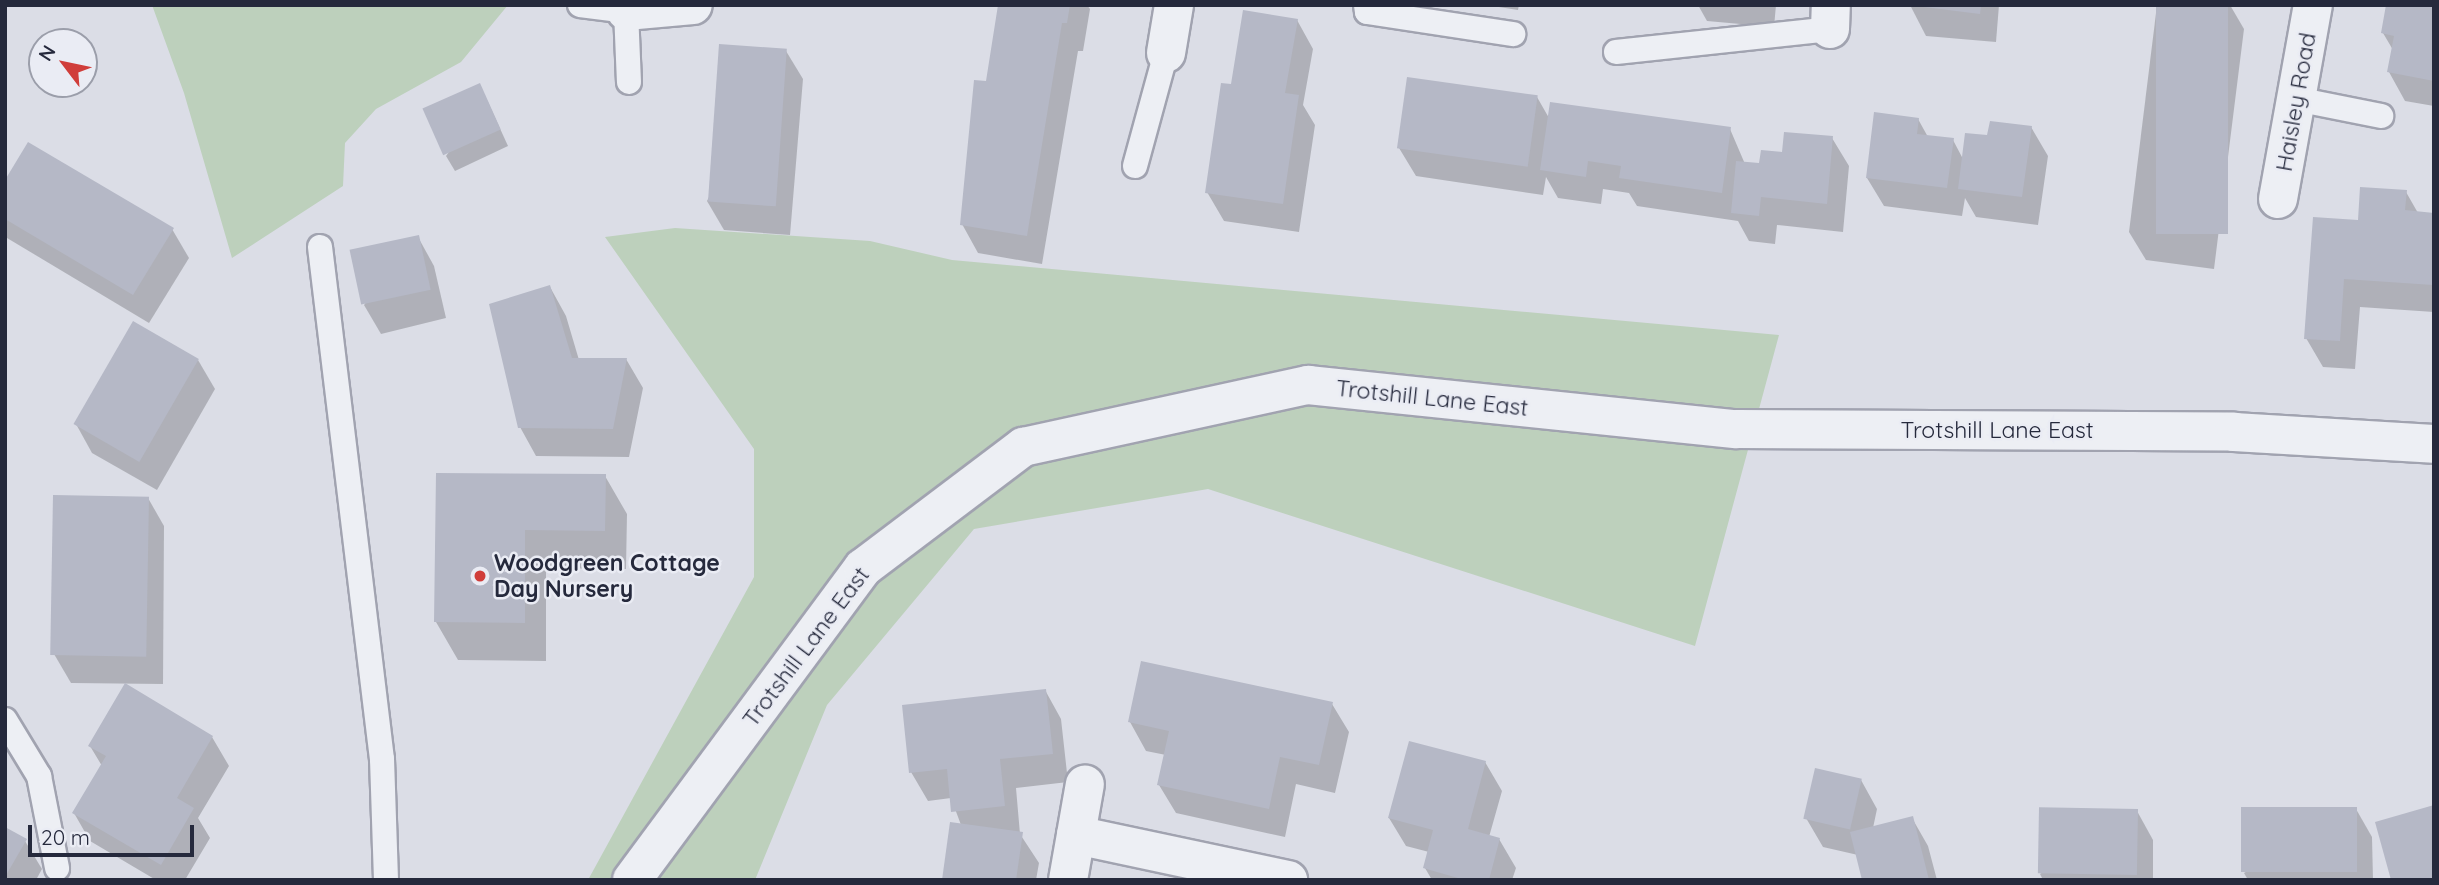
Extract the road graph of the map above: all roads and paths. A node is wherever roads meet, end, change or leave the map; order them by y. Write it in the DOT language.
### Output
graph roads {
  1 [pos="580,5"];
  2 [pos="693,5"];
  3 [pos="1174,5"];
  4 [pos="1366,5"];
  5 [pos="2313,5"];
  6 [pos="626,11"];
  7 [pos="1830,17"];
  8 [pos="1513,34"];
  9 [pos="1616,52"];
  10 [pos="1166,53"];
  11 [pos="629,82"];
  12 [pos="2296,99"];
  13 [pos="2381,116"];
  14 [pos="1135,166"];
  15 [pos="2278,199"];
  16 [pos="320,247"];
  17 [pos="2434,444"];
  18 [pos="5,720"];
  19 [pos="1085,784"];
  20 [pos="1076,835"];
  21 [pos="57,868"];
  22 [pos="386,880"];
  23 [pos="632,880"];
  24 [pos="1068,880"];
  25 [pos="1288,880"];
  1 -- 6 [label="lane"];
  2 -- 6 [label="street"];
  3 -- 10 [label="street"];
  4 -- 8 [label="lane"];
  5 -- 12 [label="street, Haisley Road"];
  6 -- 11 [label="lane"];
  7 -- 9 [label="lane"];
  10 -- 14 [label="lane"];
  12 -- 13 [label="lane"];
  12 -- 15 [label="street, Haisley Road"];
  16 -- 22 [label="lane"];
  17 -- 23 [label="street, Trotshill Lane East"];
  18 -- 21 [label="lane"];
  19 -- 20 [label="street"];
  20 -- 24 [label="street"];
  20 -- 25 [label="street"];
}
